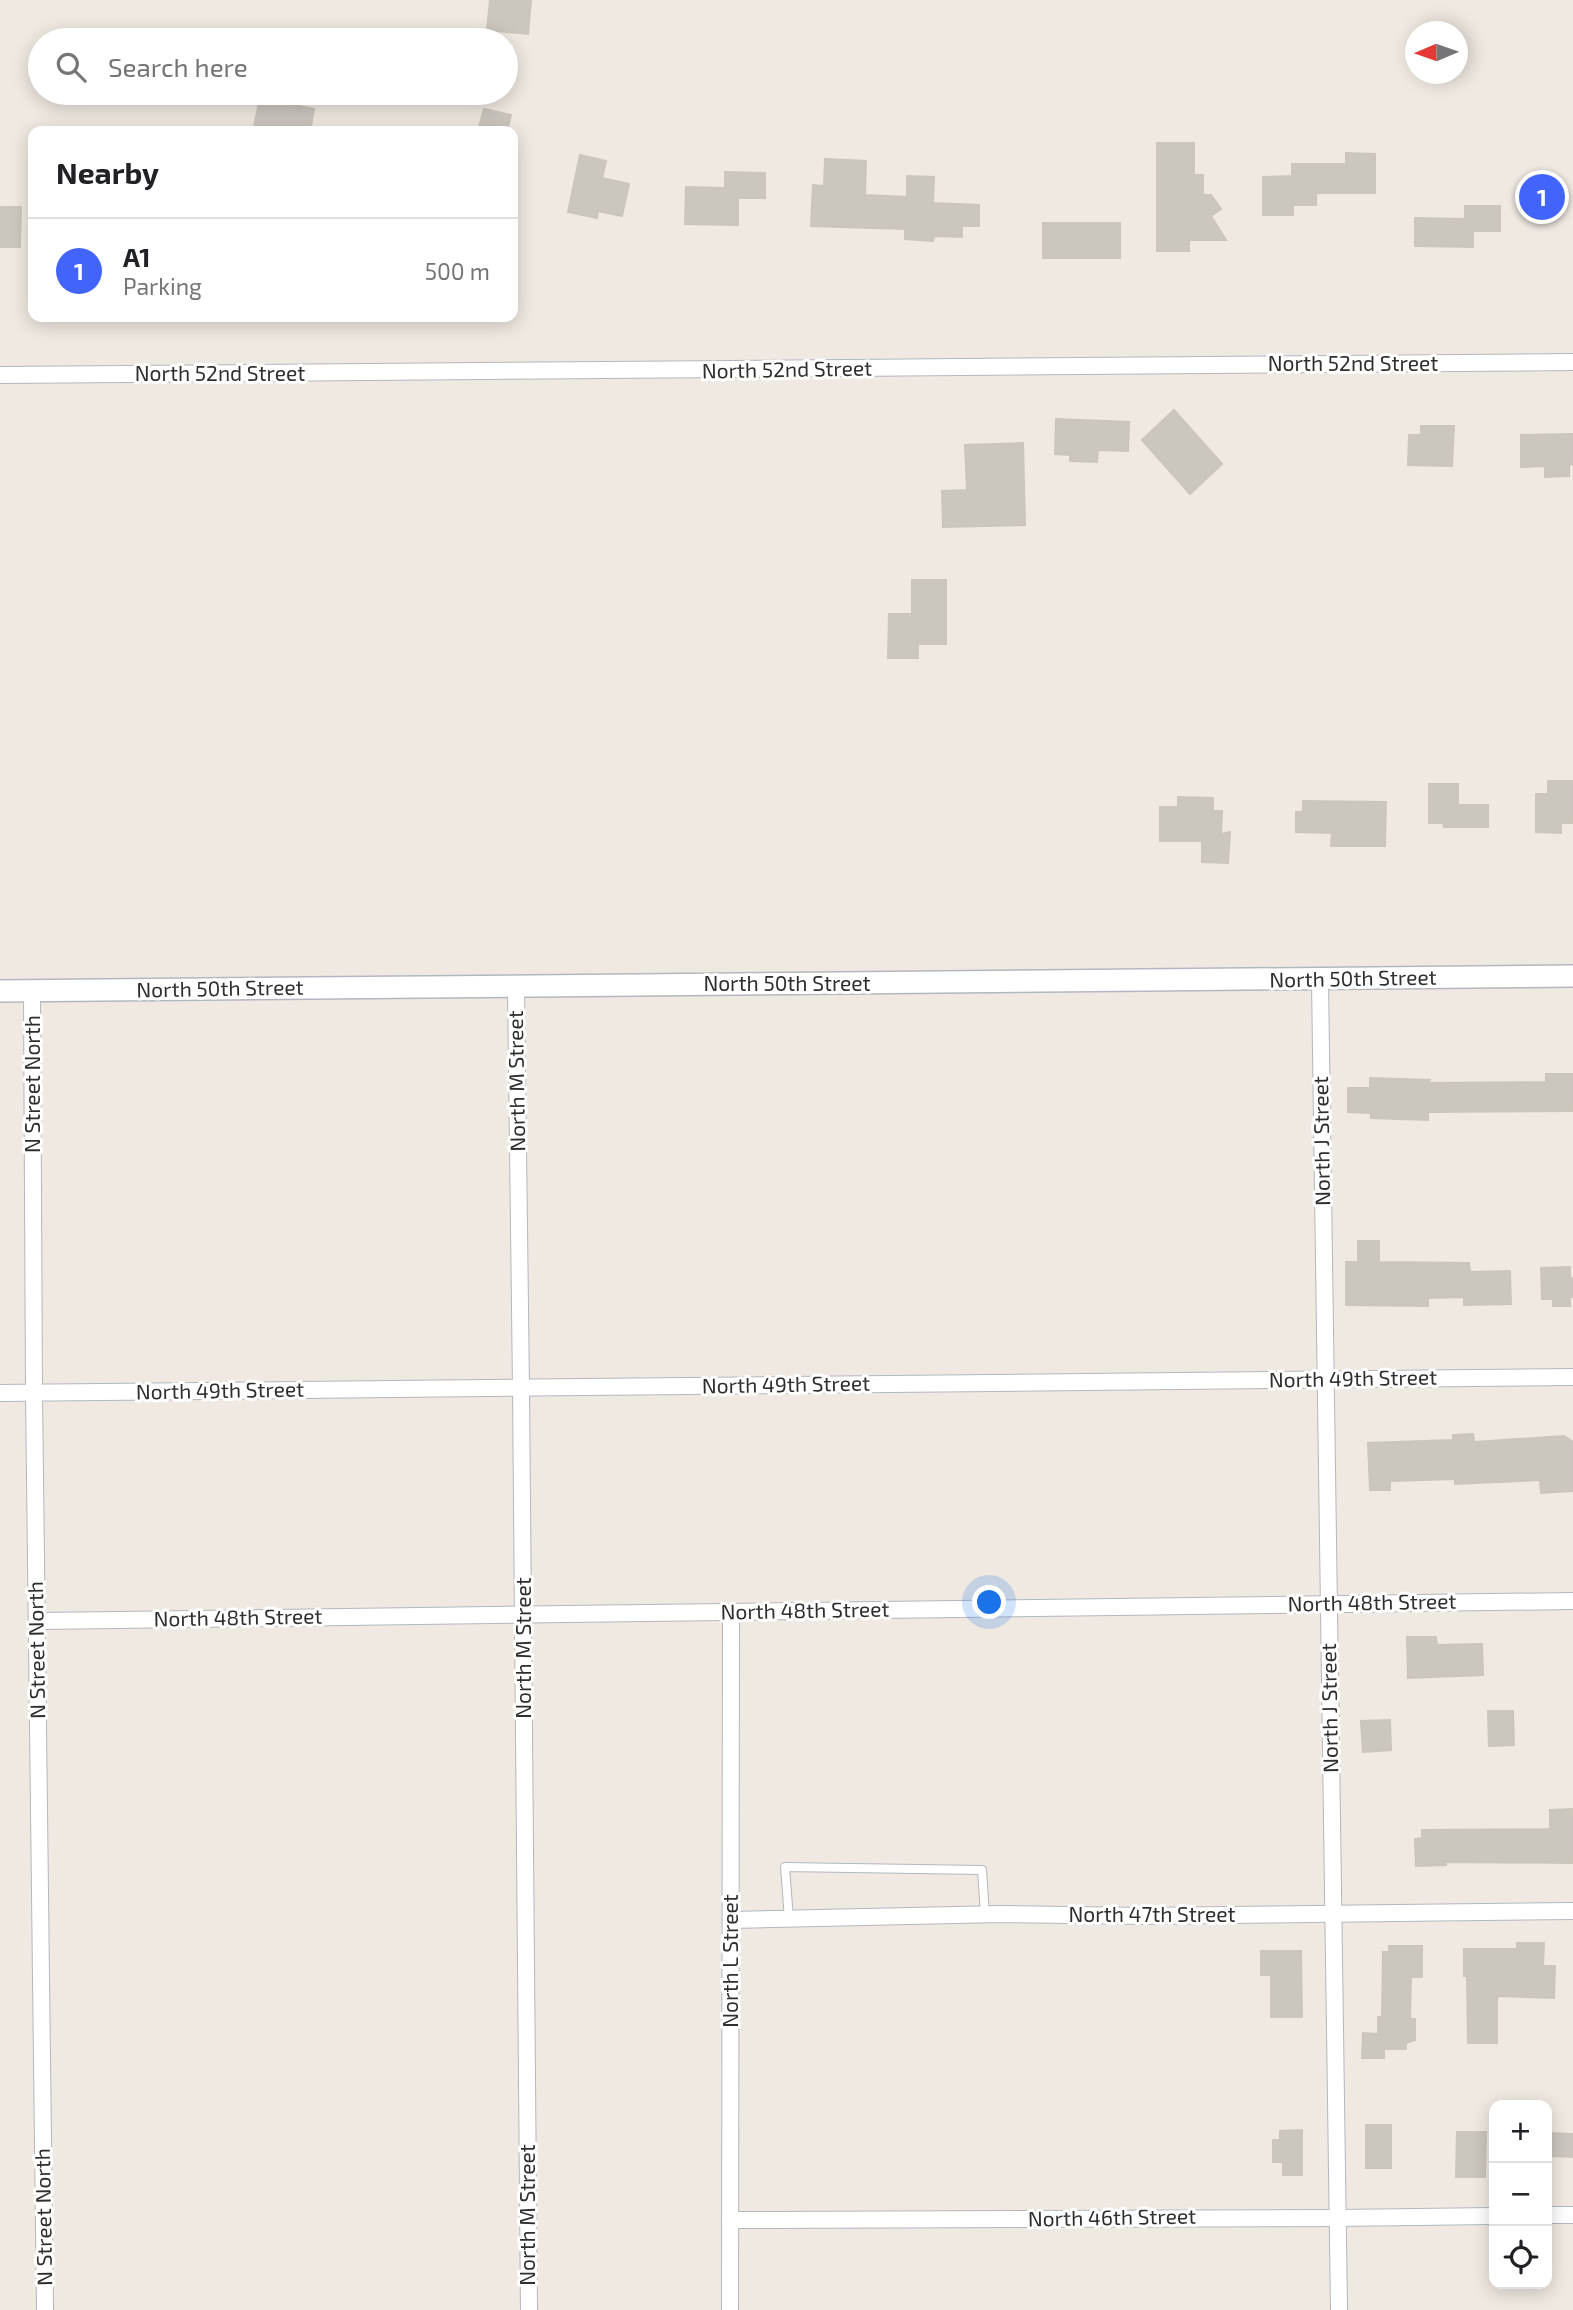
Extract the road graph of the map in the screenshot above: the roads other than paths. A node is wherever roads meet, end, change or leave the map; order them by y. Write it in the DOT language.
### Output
graph roads {
  1 [pos="1573,362"];
  2 [pos="0,376"];
  3 [pos="1573,976"];
  4 [pos="1320,980"];
  5 [pos="516,986"];
  6 [pos="0,991"];
  7 [pos="33,991"];
  8 [pos="1573,1377"];
  9 [pos="1325,1379"];
  10 [pos="522,1388"];
  11 [pos="0,1393"];
  12 [pos="34,1393"];
  13 [pos="1573,1601"];
  14 [pos="1328,1604"];
  15 [pos="731,1612"];
  16 [pos="523,1615"];
  17 [pos="37,1621"];
  18 [pos="1573,1911"];
  19 [pos="1333,1913"];
  20 [pos="985,1915"];
  21 [pos="789,1919"];
  22 [pos="731,1920"];
  23 [pos="1552,2215"];
  24 [pos="1573,2215"];
  25 [pos="1489,2216"];
  26 [pos="1338,2218"];
  27 [pos="730,2220"];
  28 [pos="45,2310"];
  29 [pos="529,2310"];
  30 [pos="730,2310"];
  31 [pos="1339,2310"];
  1 -- 2 [label="street, North 52nd Street"];
  3 -- 4 [label="street, North 50th Street"];
  4 -- 5 [label="street, North 50th Street"];
  4 -- 9 [label="street, North J Street"];
  5 -- 7 [label="street, North 50th Street"];
  5 -- 10 [label="street, North M Street"];
  6 -- 7 [label="street, North 50th Street"];
  7 -- 12 [label="street, N Street North"];
  8 -- 9 [label="street, North 49th Street"];
  9 -- 10 [label="street, North 49th Street"];
  9 -- 14 [label="street, North J Street"];
  10 -- 12 [label="street, North 49th Street"];
  10 -- 16 [label="street, North M Street"];
  11 -- 12 [label="street, North 49th Street"];
  12 -- 17 [label="street, N Street North"];
  13 -- 14 [label="street, North 48th Street"];
  14 -- 15 [label="street, North 48th Street"];
  14 -- 19 [label="street, North J Street"];
  15 -- 16 [label="street, North 48th Street"];
  15 -- 22 [label="street, North L Street"];
  16 -- 17 [label="street, North 48th Street"];
  16 -- 29 [label="street, North M Street"];
  17 -- 28 [label="street, N Street North"];
  18 -- 19 [label="street, North 47th Street"];
  19 -- 20 [label="street, North 47th Street"];
  19 -- 26 [label="street, North J Street"];
  20 -- 21 [label="street, North 47th Street"];
  20 -- 21 [label="lane"];
  21 -- 22 [label="street, North 47th Street"];
  22 -- 27 [label="street, North L Street"];
  23 -- 24 [label="street"];
  25 -- 26 [label="street, North 46th Street"];
  26 -- 27 [label="street, North 46th Street"];
  26 -- 31 [label="street, North J Street"];
  27 -- 30 [label="street, North L Street"];
}
